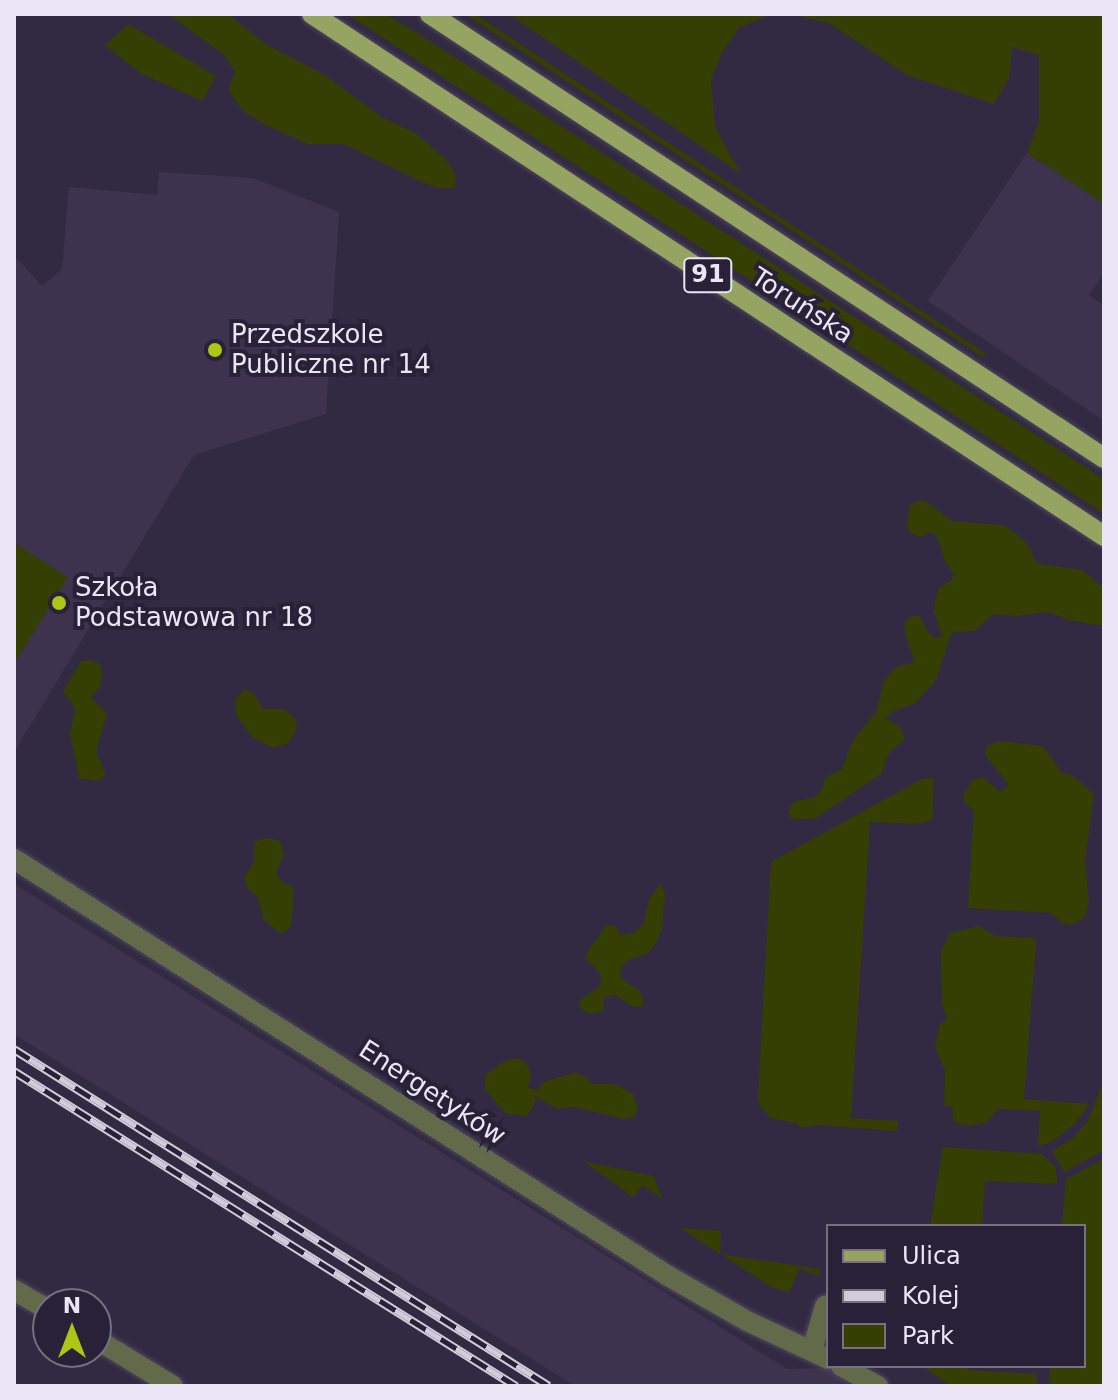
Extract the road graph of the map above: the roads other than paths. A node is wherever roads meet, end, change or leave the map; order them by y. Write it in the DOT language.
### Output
graph roads {
  1 [pos="312,14"];
  2 [pos="430,14"];
  3 [pos="1104,458"];
  4 [pos="1104,536"];
  5 [pos="14,859"];
  6 [pos="14,1290"];
  7 [pos="32,1301"];
  8 [pos="825,1306"];
  9 [pos="112,1349"];
  10 [pos="820,1355"];
  11 [pos="845,1368"];
  12 [pos="173,1386"];
  13 [pos="878,1386"];
  1 -- 4 [label="main road, Toruńska / 91"];
  2 -- 3 [label="main road, Toruńska / 91"];
  5 -- 10 [label="street, Energetyków"];
  6 -- 7 [label="street"];
  8 -- 10 [label="street"];
  9 -- 12 [label="street"];
  11 -- 13 [label="street"];
}
